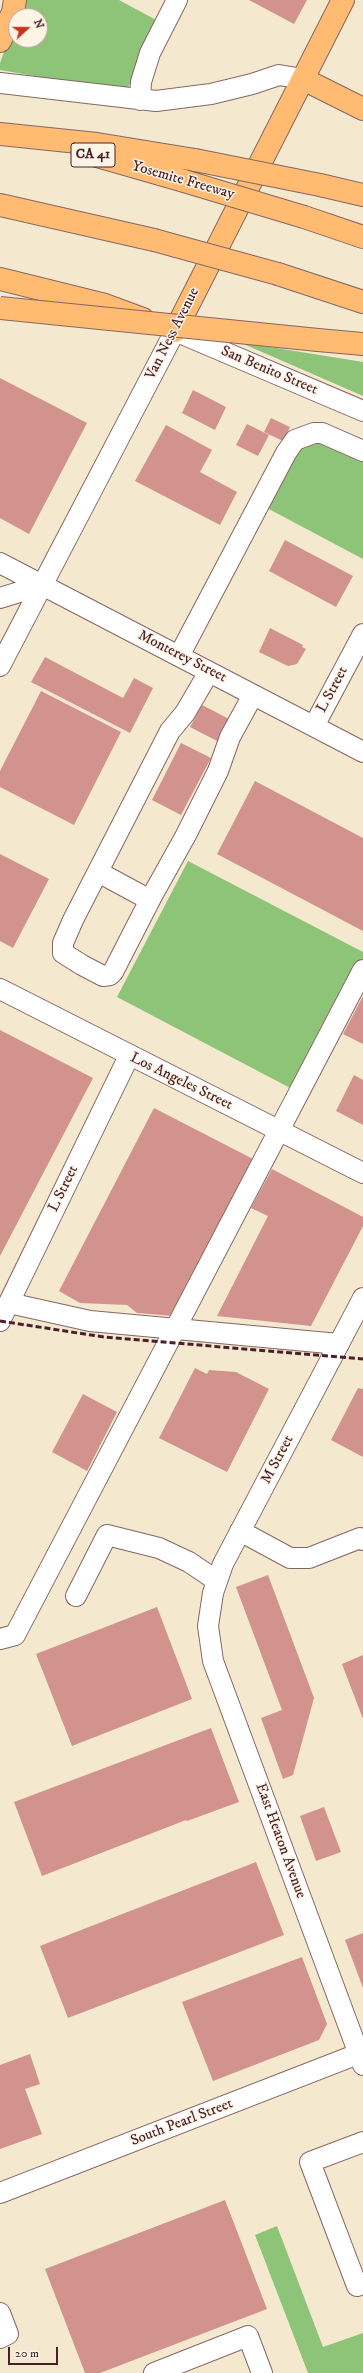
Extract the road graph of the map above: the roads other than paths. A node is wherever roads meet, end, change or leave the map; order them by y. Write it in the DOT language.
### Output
graph roads {
  1 [pos="15,0"];
  2 [pos="177,0"];
  3 [pos="343,0"];
  4 [pos="0,41"];
  5 [pos="303,79"];
  6 [pos="0,83"];
  7 [pos="140,100"];
  8 [pos="363,109"];
  9 [pos="0,134"];
  10 [pos="363,195"];
  11 [pos="0,205"];
  12 [pos="363,237"];
  13 [pos="0,278"];
  14 [pos="363,302"];
  15 [pos="0,308"];
  16 [pos="175,331"];
  17 [pos="363,344"];
  18 [pos="363,411"];
  19 [pos="363,451"];
  20 [pos="0,563"];
  21 [pos="42,585"];
  22 [pos="0,598"];
  23 [pos="363,634"];
  24 [pos="179,656"];
  25 [pos="0,666"];
  26 [pos="209,672"];
  27 [pos="253,694"];
  28 [pos="314,726"];
  29 [pos="363,752"];
  30 [pos="98,872"];
  31 [pos="150,900"];
  32 [pos="363,970"];
  33 [pos="1,992"];
  34 [pos="129,1056"];
  35 [pos="279,1129"];
  36 [pos="363,1173"];
  37 [pos="363,1298"];
  38 [pos="9,1303"];
  39 [pos="0,1321"];
  40 [pos="174,1330"];
  41 [pos="340,1344"];
  42 [pos="240,1531"];
  43 [pos="363,1540"];
  44 [pos="217,1581"];
  45 [pos="76,1596"];
  46 [pos="208,1626"];
  47 [pos="0,1639"];
  48 [pos="362,2057"];
  49 [pos="363,2142"];
  50 [pos="0,2193"];
  51 [pos="363,2284"];
  52 [pos="0,2313"];
  53 [pos="0,2338"];
  54 [pos="154,2373"];
  55 [pos="262,2373"];
  1 -- 4 [label="main road"];
  2 -- 7 [label="street"];
  3 -- 5 [label="main road, Van Ness Avenue"];
  5 -- 7 [label="street"];
  5 -- 8 [label="main road"];
  5 -- 16 [label="main road, Van Ness Avenue"];
  6 -- 7 [label="street"];
  9 -- 10 [label="main road, bridge"];
  9 -- 12 [label="main road, Yosemite Freeway / CA 41, bridge"];
  11 -- 14 [label="main road, bridge"];
  13 -- 16 [label="main road"];
  15 -- 17 [label="main road, bridge"];
  16 -- 18 [label="street, San Benito Street"];
  16 -- 21 [label="street, Van Ness Avenue"];
  19 -- 24 [label="street"];
  20 -- 21 [label="street, Monterey Street"];
  21 -- 22 [label="street"];
  21 -- 24 [label="street, Monterey Street"];
  21 -- 25 [label="street, Van Ness Avenue"];
  23 -- 28 [label="street, L Street"];
  24 -- 26 [label="street, Monterey Street"];
  26 -- 27 [label="street, Monterey Street"];
  26 -- 30 [label="street"];
  27 -- 28 [label="street, Monterey Street"];
  27 -- 31 [label="street"];
  28 -- 29 [label="street, Monterey Street"];
  30 -- 31 [label="street"];
  30 -- 31 [label="street"];
  32 -- 35 [label="street"];
  33 -- 34 [label="street, Los Angeles Street"];
  34 -- 35 [label="street, Los Angeles Street"];
  34 -- 38 [label="street, L Street"];
  35 -- 36 [label="street, Los Angeles Street"];
  35 -- 40 [label="street"];
  37 -- 41 [label="street, M Street"];
  38 -- 39 [label="street, L Street"];
  38 -- 40 [label="street"];
  40 -- 41 [label="street"];
  40 -- 47 [label="street"];
  41 -- 42 [label="street, M Street"];
  42 -- 43 [label="street"];
  42 -- 44 [label="street, M Street"];
  44 -- 45 [label="street"];
  44 -- 46 [label="street, M Street"];
  46 -- 48 [label="street, East Heaton Avenue"];
  48 -- 50 [label="street, South Pearl Street"];
  49 -- 51 [label="street"];
  52 -- 53 [label="street"];
  54 -- 55 [label="street"];
}
